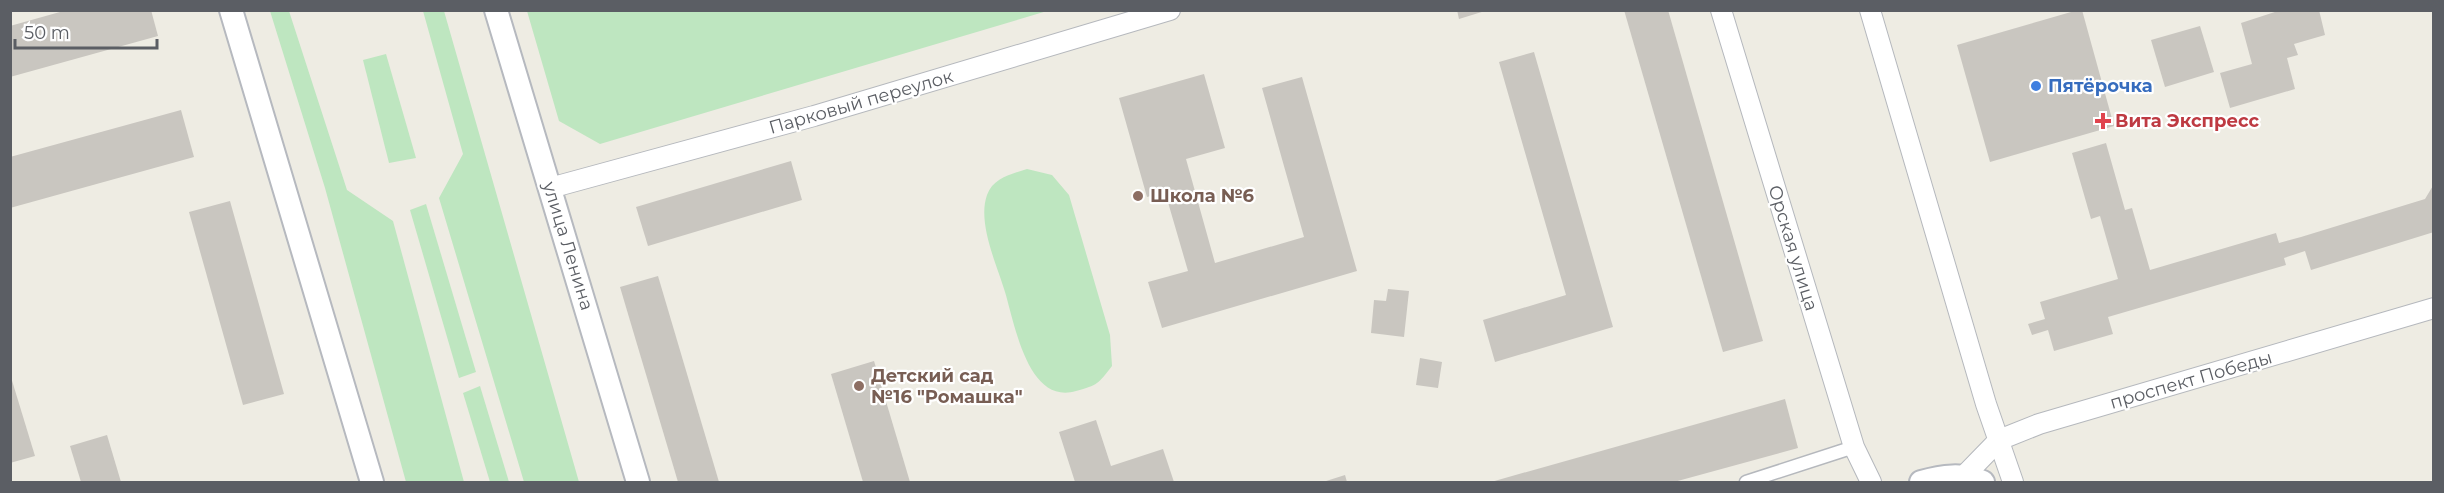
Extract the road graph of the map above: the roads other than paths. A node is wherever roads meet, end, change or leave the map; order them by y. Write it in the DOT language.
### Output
graph roads {
  1 [pos="231,10"];
  2 [pos="496,10"];
  3 [pos="1170,10"];
  4 [pos="1721,10"];
  5 [pos="1870,10"];
  6 [pos="550,188"];
  7 [pos="2433,308"];
  8 [pos="1999,440"];
  9 [pos="1854,447"];
  10 [pos="1973,480"];
  11 [pos="372,483"];
  12 [pos="638,483"];
  13 [pos="1746,483"];
  14 [pos="1871,483"];
  15 [pos="1922,483"];
  16 [pos="2013,483"];
  1 -- 11 [label="main road"];
  2 -- 6 [label="main road, улица Ленина"];
  3 -- 6 [label="street, Парковый переулок"];
  4 -- 9 [label="street, Орская улица"];
  5 -- 8 [label="street"];
  6 -- 12 [label="main road, улица Ленина"];
  7 -- 8 [label="street, проспект Победы"];
  8 -- 10 [label="street, проспект Победы"];
  8 -- 16 [label="street"];
  9 -- 13 [label="street"];
  9 -- 14 [label="street, Орская улица"];
  10 -- 15 [label="main road"];
}
